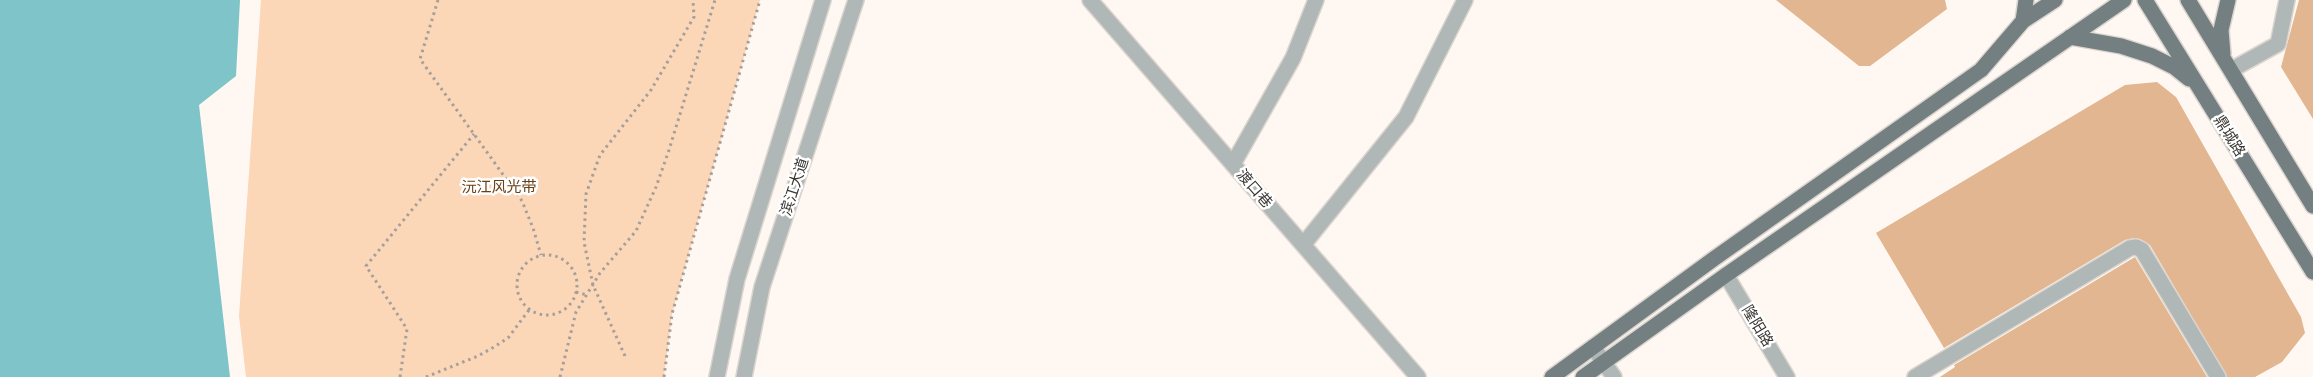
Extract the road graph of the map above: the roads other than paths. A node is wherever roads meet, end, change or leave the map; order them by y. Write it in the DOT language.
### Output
graph roads {
  1 [pos="823,0"];
  2 [pos="856,0"];
  3 [pos="1090,0"];
  4 [pos="1316,0"];
  5 [pos="1465,0"];
  6 [pos="2026,0"];
  7 [pos="2055,0"];
  8 [pos="2124,0"];
  9 [pos="2145,0"];
  10 [pos="2188,0"];
  11 [pos="2228,0"];
  12 [pos="2287,0"];
  13 [pos="2023,22"];
  14 [pos="2070,37"];
  15 [pos="2227,64"];
  16 [pos="2199,87"];
  17 [pos="1233,164"];
  18 [pos="2311,197"];
  19 [pos="1303,245"];
  20 [pos="2313,272"];
  21 [pos="1726,275"];
  22 [pos="1593,347"];
  23 [pos="1604,362"];
  24 [pos="717,377"];
  25 [pos="744,377"];
  26 [pos="1418,377"];
  27 [pos="1552,377"];
  28 [pos="1583,377"];
  29 [pos="1614,377"];
  30 [pos="1787,377"];
  31 [pos="1915,377"];
  32 [pos="2218,377"];
  1 -- 24 [label="street, 滨江大道"];
  2 -- 25 [label="street, 滨江大道"];
  3 -- 17 [label="street, 渡口巷"];
  4 -- 17 [label="street"];
  5 -- 19 [label="street"];
  6 -- 13 [label="main road"];
  7 -- 13 [label="main road"];
  8 -- 14 [label="main road"];
  9 -- 16 [label="main road, 鼎城路"];
  10 -- 15 [label="main road"];
  11 -- 15 [label="main road"];
  12 -- 15 [label="street"];
  13 -- 22 [label="main road"];
  14 -- 16 [label="main road"];
  14 -- 21 [label="main road"];
  15 -- 18 [label="main road"];
  16 -- 20 [label="main road, 鼎城路"];
  17 -- 19 [label="street, 渡口巷"];
  19 -- 26 [label="street, 渡口巷"];
  21 -- 23 [label="main road"];
  21 -- 30 [label="street, 隆阳路"];
  22 -- 23 [label="street"];
  22 -- 27 [label="main road"];
  23 -- 28 [label="main road"];
  23 -- 29 [label="street"];
  31 -- 32 [label="street"];
}
